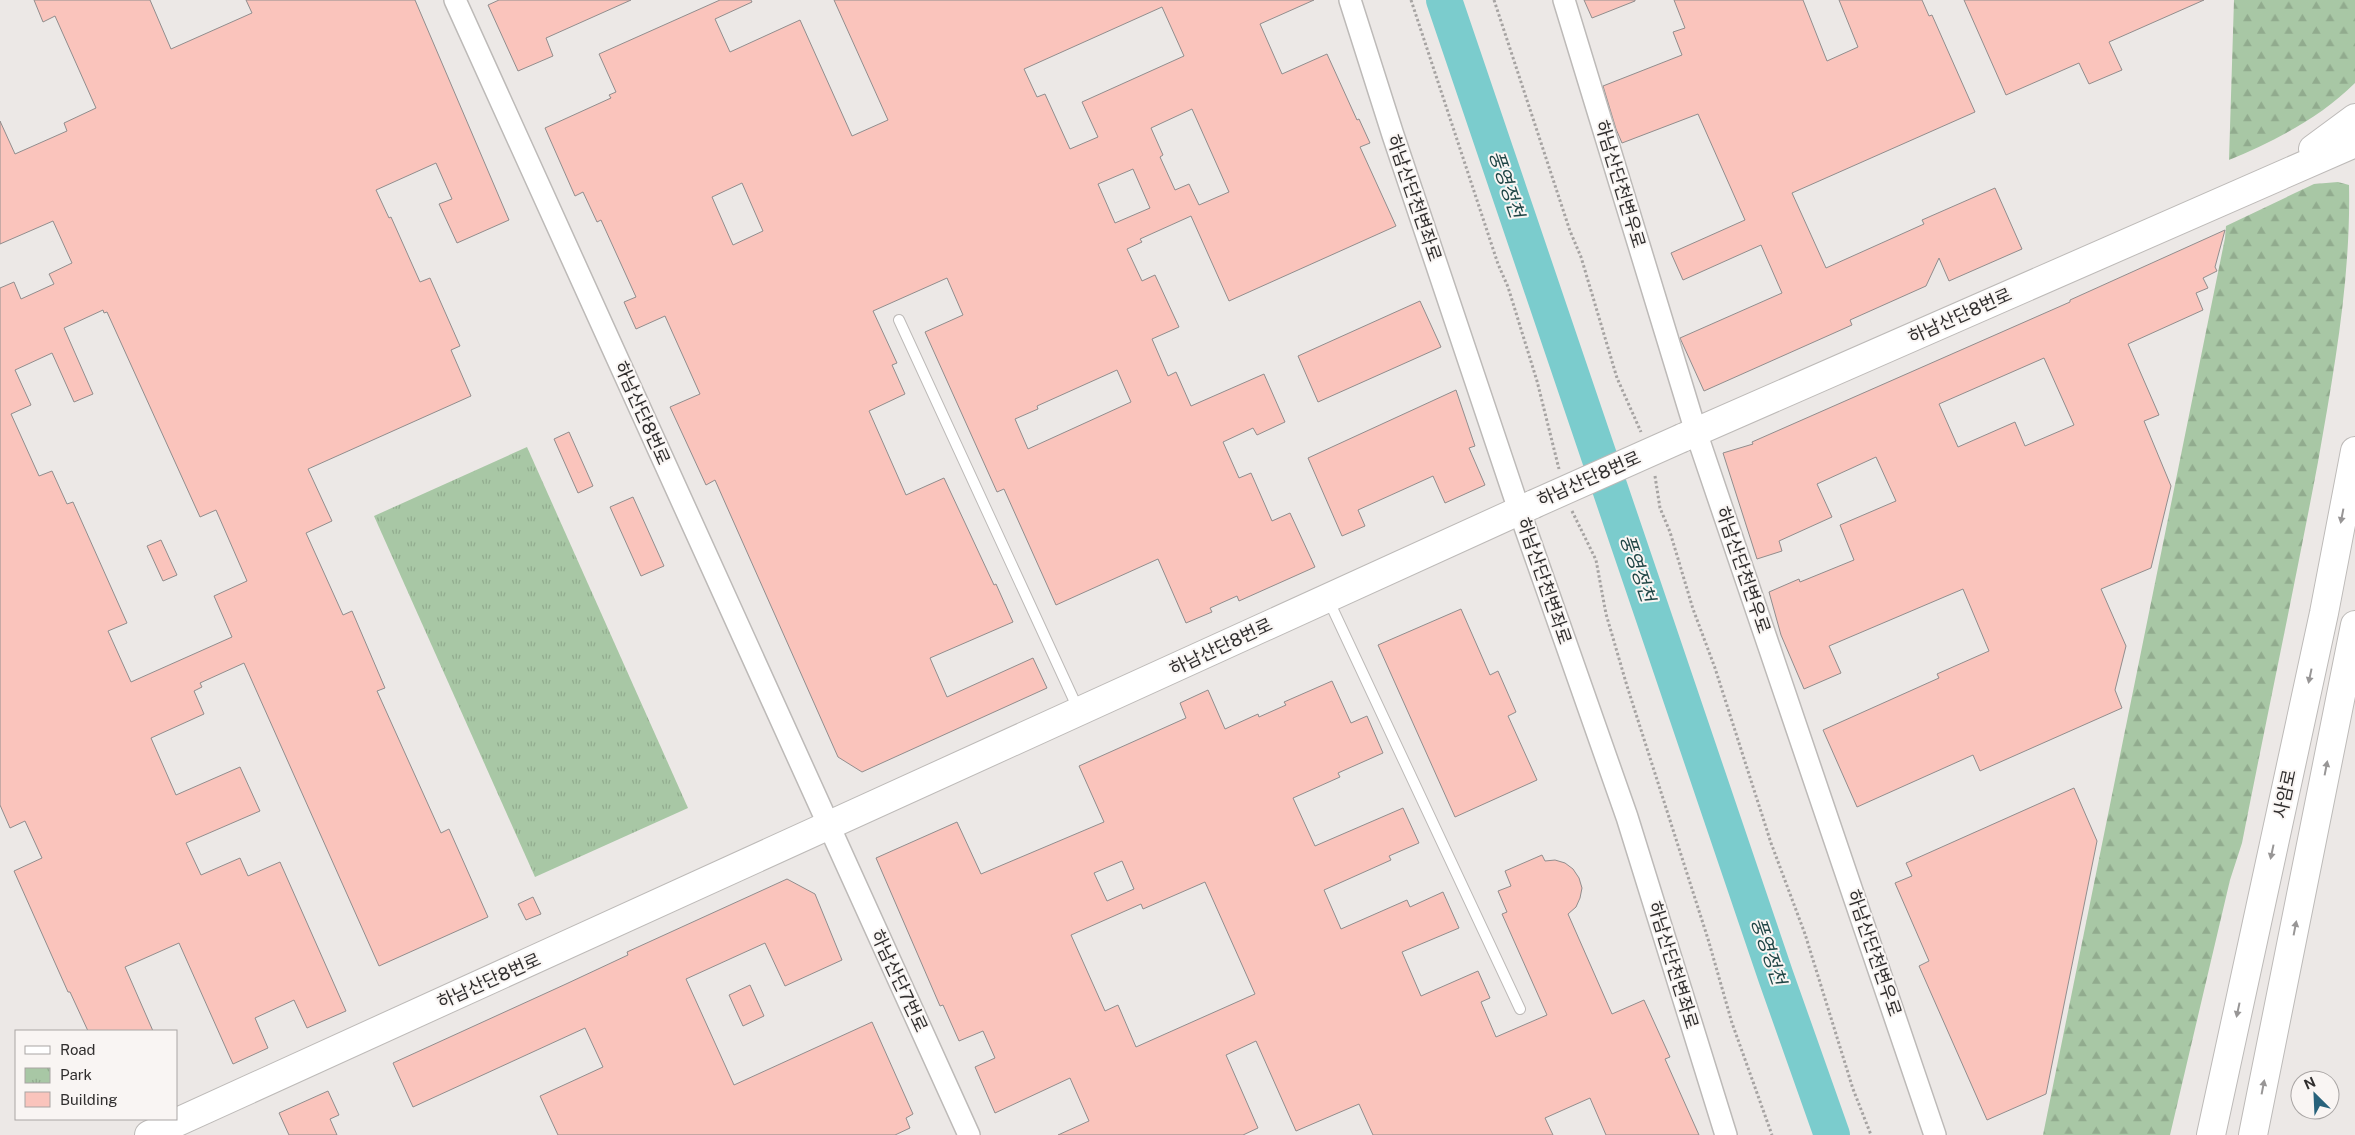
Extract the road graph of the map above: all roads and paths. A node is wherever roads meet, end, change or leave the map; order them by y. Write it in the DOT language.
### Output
graph roads {
  1 [pos="455,0"];
  2 [pos="1350,0"];
  3 [pos="1411,0"];
  4 [pos="1494,0"];
  5 [pos="1564,0"];
  6 [pos="2355,118"];
  7 [pos="2355,143"];
  8 [pos="2355,165"];
  9 [pos="2267,181"];
  10 [pos="899,320"];
  11 [pos="1642,434"];
  12 [pos="1689,435"];
  13 [pos="2355,451"];
  14 [pos="1654,470"];
  15 [pos="1560,473"];
  16 [pos="1527,507"];
  17 [pos="1570,507"];
  18 [pos="1328,598"];
  19 [pos="2355,625"];
  20 [pos="1079,712"];
  21 [pos="828,827"];
  22 [pos="1520,1009"];
  23 [pos="149,1135"];
  24 [pos="969,1135"];
  25 [pos="1726,1135"];
  26 [pos="1772,1135"];
  27 [pos="1871,1135"];
  28 [pos="1935,1135"];
  29 [pos="2211,1135"];
  30 [pos="2253,1135"];
  1 -- 21 [label="street, 하남산단8번로"];
  2 -- 16 [label="street, 하남산단천변좌로"];
  3 -- 15 [label="path"];
  4 -- 11 [label="path"];
  5 -- 12 [label="street, 하남산단천변우로"];
  6 -- 9 [label="street"];
  7 -- 9 [label="street, 하남산단8번로"];
  8 -- 9 [label="street"];
  9 -- 12 [label="street, 하남산단8번로"];
  10 -- 20 [label="lane"];
  12 -- 16 [label="street, 하남산단8번로, bridge"];
  12 -- 28 [label="street, 하남산단천변우로"];
  13 -- 29 [label="street, 사암로, one-way"];
  14 -- 27 [label="path"];
  16 -- 18 [label="street, 하남산단8번로"];
  16 -- 25 [label="street, 하남산단천변좌로"];
  17 -- 26 [label="path"];
  18 -- 20 [label="street, 하남산단8번로"];
  18 -- 22 [label="lane"];
  30 -- 19 [label="street, 사암로, one-way"];
  20 -- 21 [label="street, 하남산단8번로"];
  21 -- 23 [label="street, 하남산단8번로"];
  21 -- 24 [label="street, 하남산단7번로"];
}
